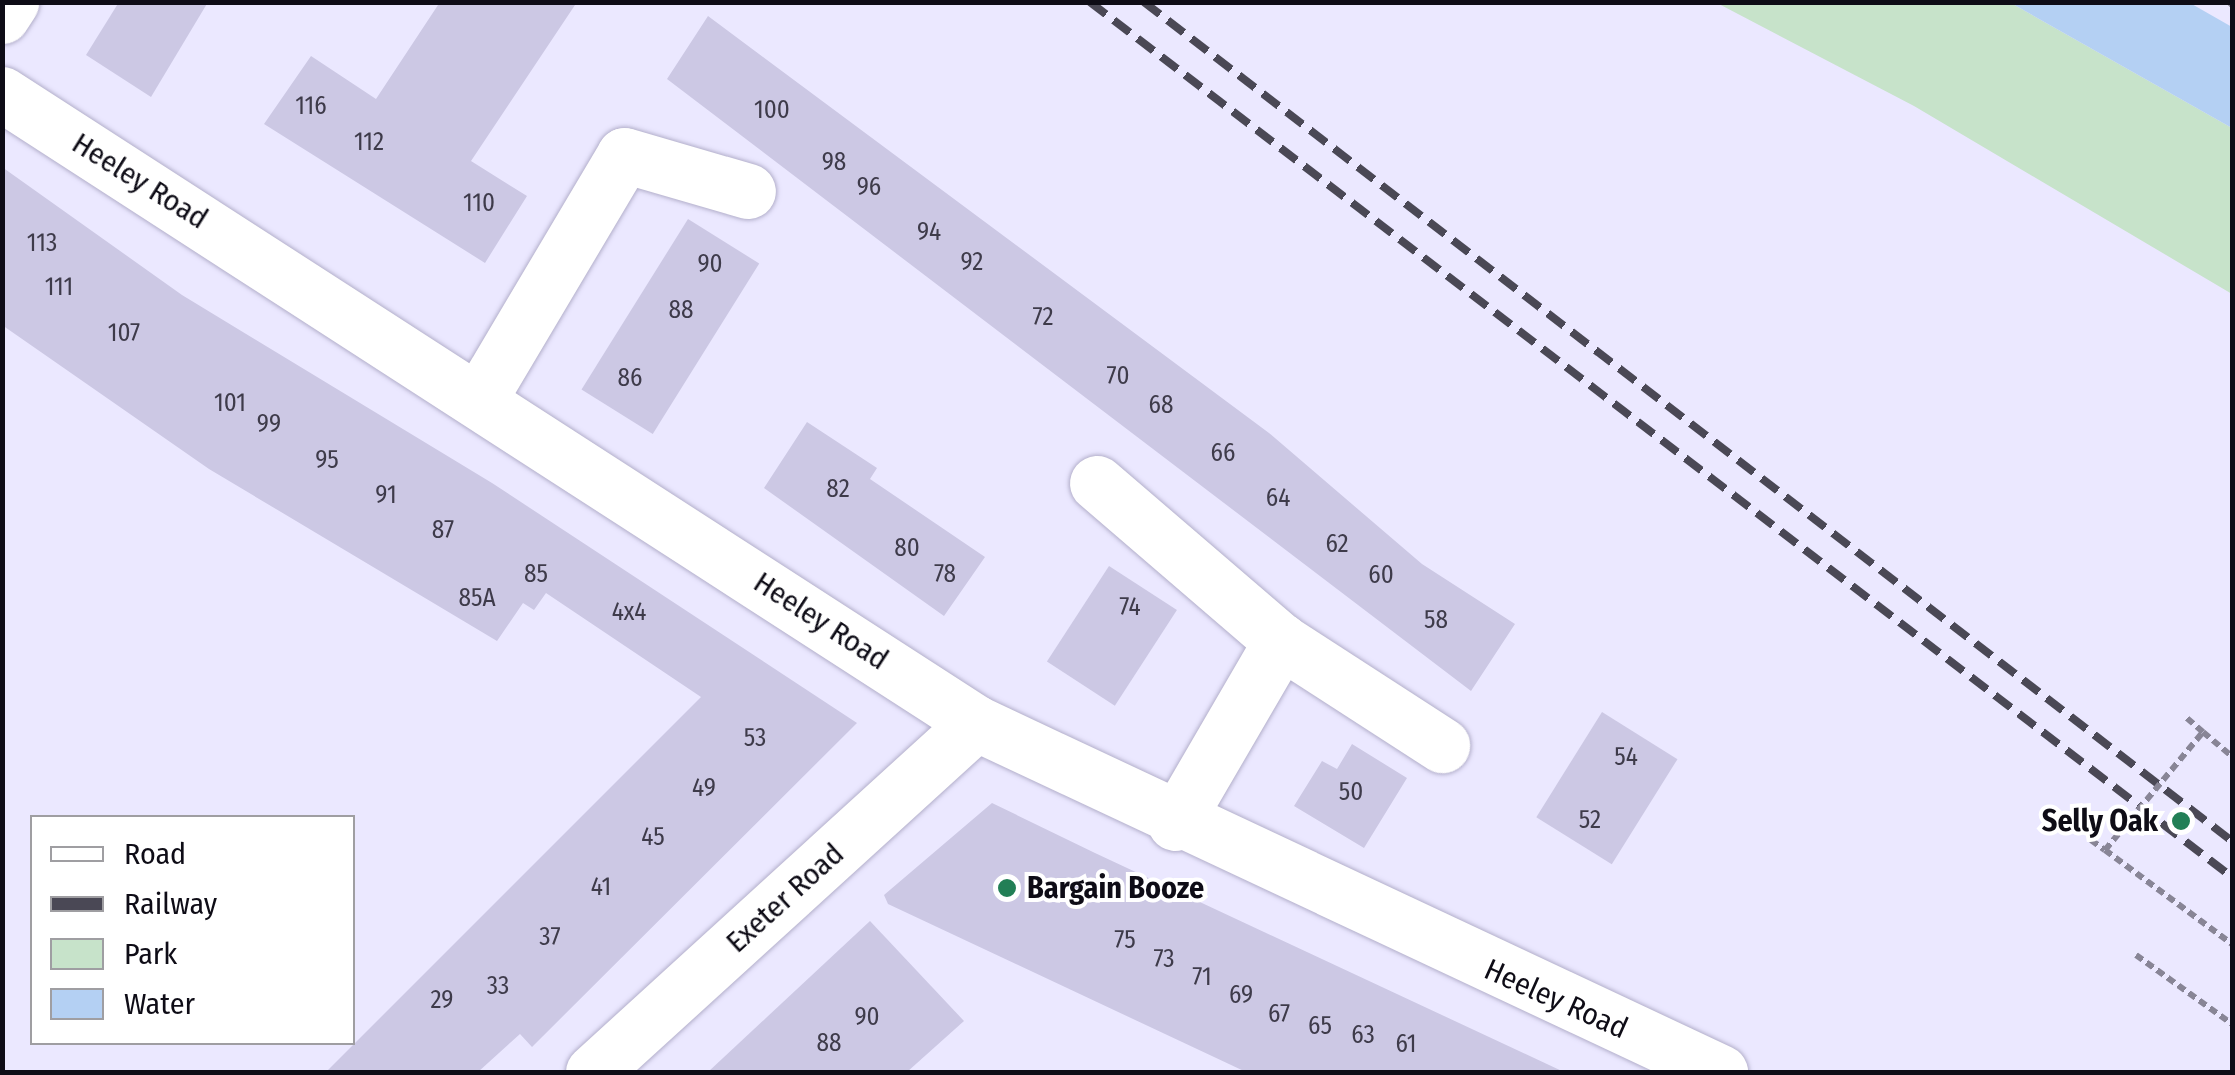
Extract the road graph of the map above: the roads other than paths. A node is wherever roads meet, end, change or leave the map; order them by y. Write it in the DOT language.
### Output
graph roads {
  1 [pos="11,2"];
  2 [pos="2,16"];
  3 [pos="2,94"];
  4 [pos="748,191"];
  5 [pos="481,396"];
  6 [pos="1097,484"];
  7 [pos="1281,641"];
  8 [pos="976,723"];
  9 [pos="1442,745"];
  10 [pos="1175,823"];
  11 [pos="593,1072"];
  12 [pos="1720,1072"];
  1 -- 2 [label="street"];
  3 -- 5 [label="street, Heeley Road"];
  4 -- 5 [label="street"];
  5 -- 8 [label="street, Heeley Road"];
  6 -- 7 [label="street"];
  7 -- 9 [label="street"];
  7 -- 10 [label="street"];
  8 -- 10 [label="street, Heeley Road"];
  8 -- 11 [label="street, Exeter Road"];
  10 -- 12 [label="street, Heeley Road"];
}
